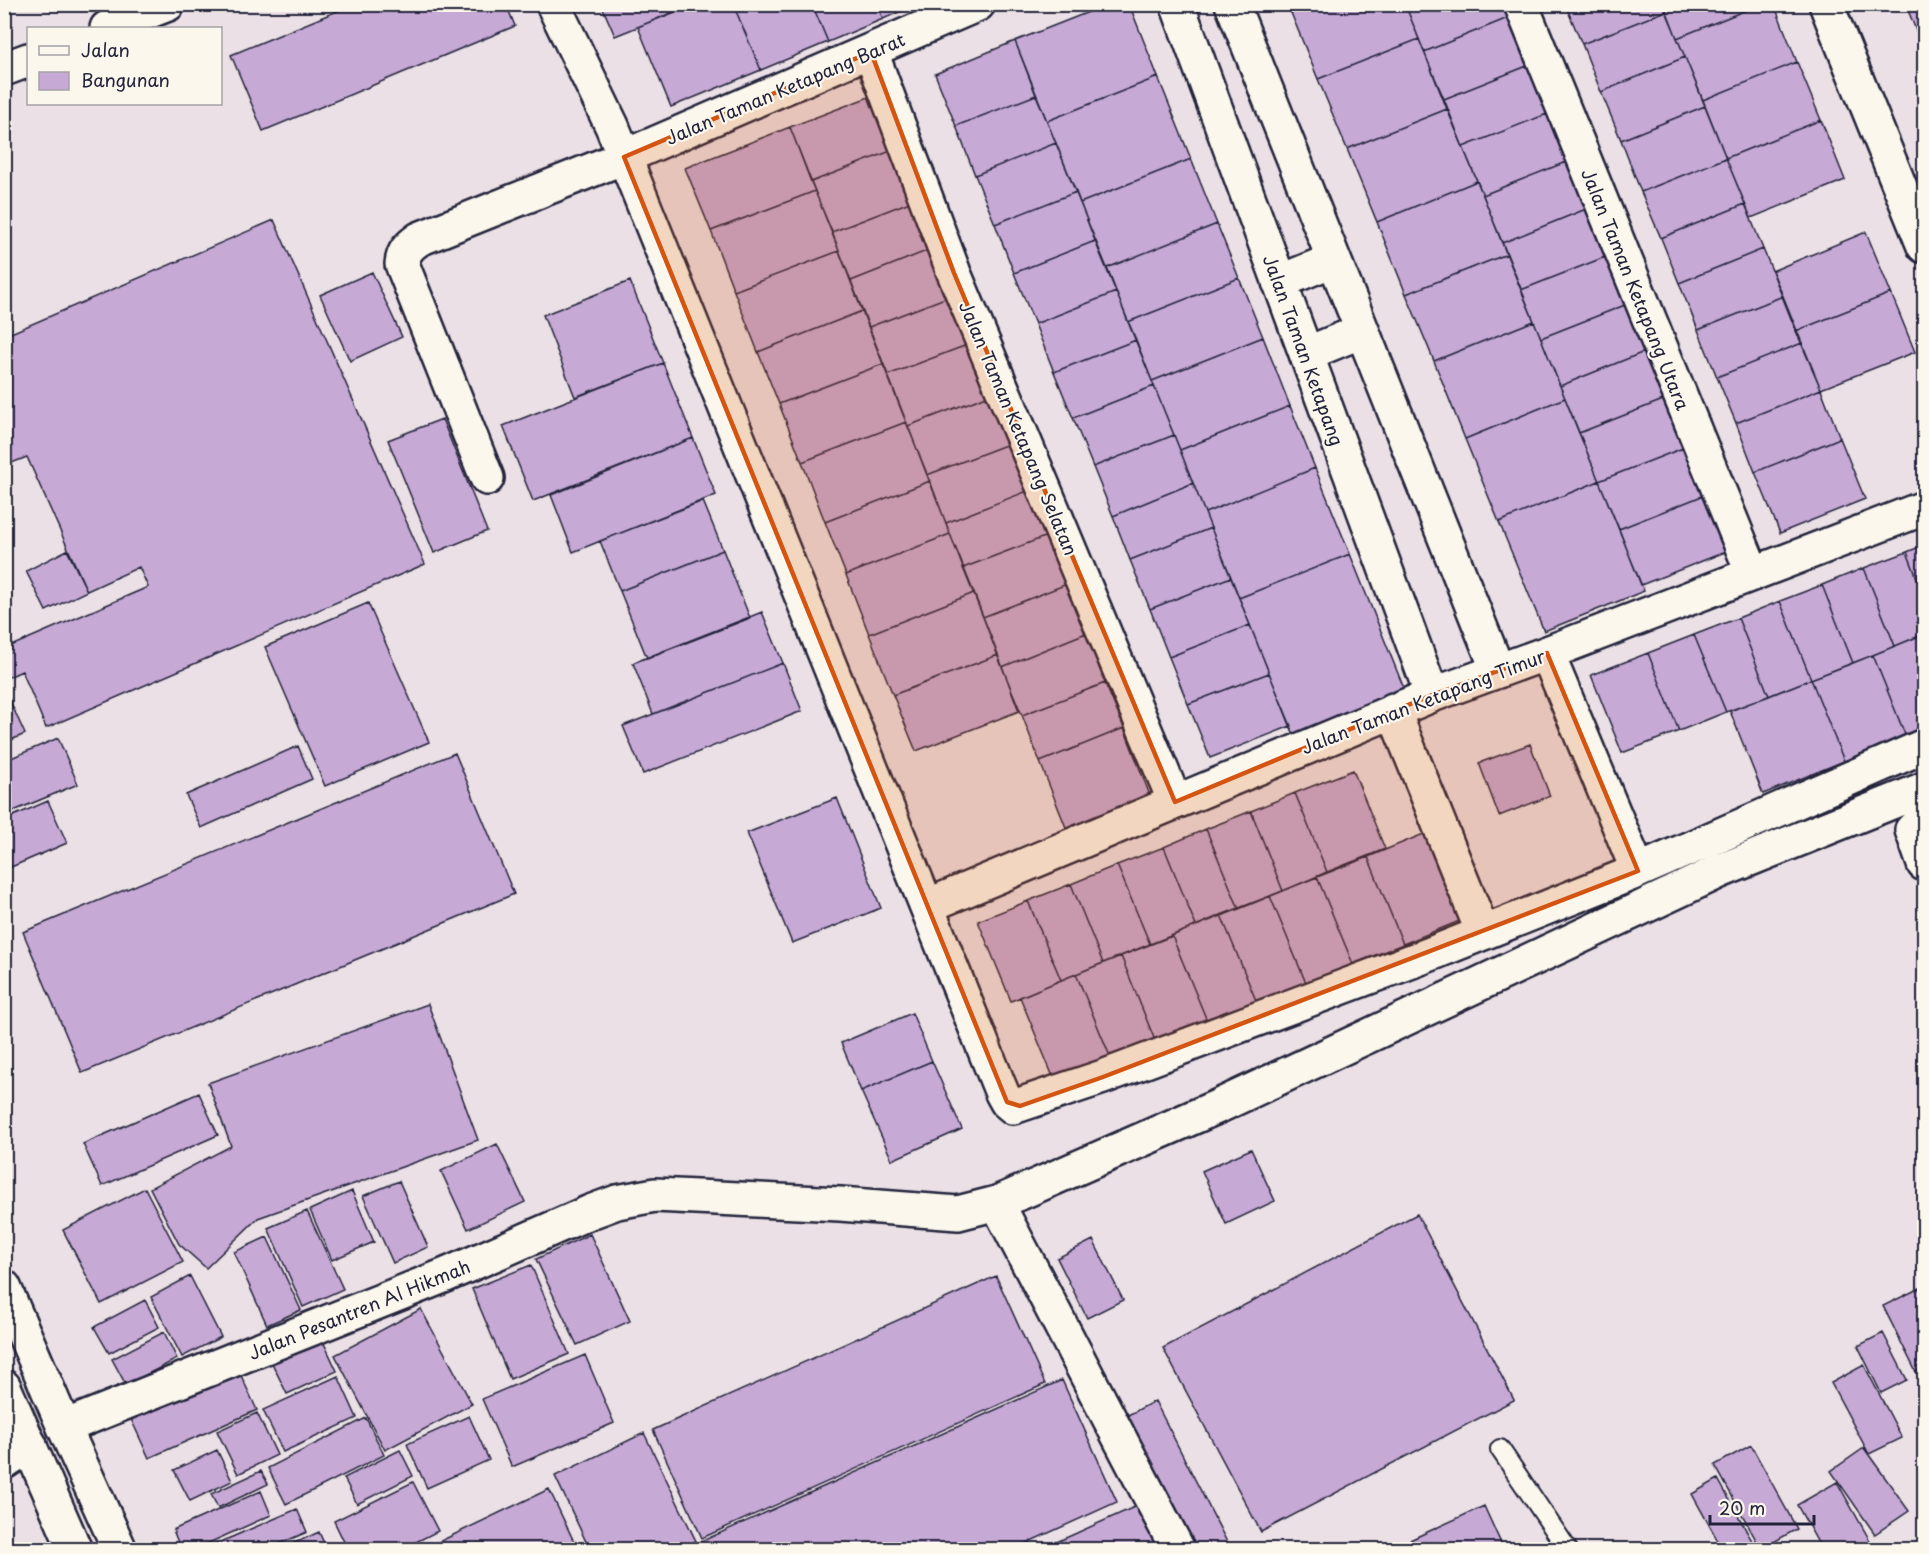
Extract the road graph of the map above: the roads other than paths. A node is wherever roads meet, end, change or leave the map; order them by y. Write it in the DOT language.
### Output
graph roads {
  1 [pos="168,4"];
  2 [pos="553,4"];
  3 [pos="978,4"];
  4 [pos="1177,4"];
  5 [pos="1232,4"];
  6 [pos="1521,4"];
  7 [pos="1826,4"];
  8 [pos="110,27"];
  9 [pos="871,52"];
  10 [pos="27,60"];
  11 [pos="4,69"];
  12 [pos="624,157"];
  13 [pos="1914,193"];
  14 [pos="1924,243"];
  15 [pos="1333,260"];
  16 [pos="1279,282"];
  17 [pos="1362,331"];
  18 [pos="1306,354"];
  19 [pos="487,478"];
  20 [pos="1924,508"];
  21 [pos="1753,574"];
  22 [pos="1547,653"];
  23 [pos="1498,671"];
  24 [pos="1432,695"];
  25 [pos="1394,710"];
  26 [pos="1924,746"];
  27 [pos="1924,789"];
  28 [pos="1174,802"];
  29 [pos="1924,818"];
  30 [pos="1924,864"];
  31 [pos="1638,871"];
  32 [pos="927,906"];
  33 [pos="1483,933"];
  34 [pos="997,1203"];
  35 [pos="4,1287"];
  36 [pos="4,1387"];
  37 [pos="64,1427"];
  38 [pos="1500,1449"];
  39 [pos="17,1454"];
  40 [pos="75,1550"];
  41 [pos="120,1550"];
  42 [pos="1179,1550"];
  43 [pos="1568,1550"];
  1 -- 8 [label="street"];
  2 -- 12 [label="street"];
  3 -- 9 [label="street, Jalan Taman Ketapang Barat"];
  4 -- 16 [label="street, Jalan Taman Ketapang"];
  5 -- 15 [label="street"];
  6 -- 21 [label="street, Jalan Taman Ketapang Utara"];
  7 -- 13 [label="street"];
  9 -- 12 [label="street, Jalan Taman Ketapang Barat"];
  9 -- 28 [label="street, Jalan Taman Ketapang Selatan"];
  10 -- 11 [label="street"];
  12 -- 19 [label="street, Jalan Taman Ketapang Barat"];
  12 -- 32 [label="street"];
  13 -- 14 [label="street"];
  15 -- 16 [label="street"];
  15 -- 17 [label="street"];
  16 -- 18 [label="street, Jalan Taman Ketapang"];
  17 -- 18 [label="street"];
  17 -- 23 [label="street"];
  18 -- 24 [label="street, Jalan Taman Ketapang"];
  20 -- 21 [label="street, Jalan Taman Ketapang Timur"];
  21 -- 22 [label="street, Jalan Taman Ketapang Timur"];
  22 -- 23 [label="street, Jalan Taman Ketapang Timur"];
  22 -- 31 [label="street"];
  23 -- 24 [label="street, Jalan Taman Ketapang Timur"];
  24 -- 25 [label="street, Jalan Taman Ketapang Timur"];
  25 -- 28 [label="street, Jalan Taman Ketapang Timur"];
  25 -- 33 [label="street"];
  26 -- 31 [label="street"];
  27 -- 34 [label="street, Jalan Pesantren Al Hikmah"];
  28 -- 32 [label="street, Jalan Taman Ketapang Timur"];
  29 -- 30 [label="street"];
  31 -- 33 [label="street"];
  32 -- 33 [label="street"];
  34 -- 37 [label="street, Jalan Pesantren Al Hikmah"];
  34 -- 42 [label="street"];
  35 -- 37 [label="street"];
  36 -- 39 [label="street"];
  37 -- 41 [label="street"];
  38 -- 43 [label="lane"];
  39 -- 40 [label="street"];
}
